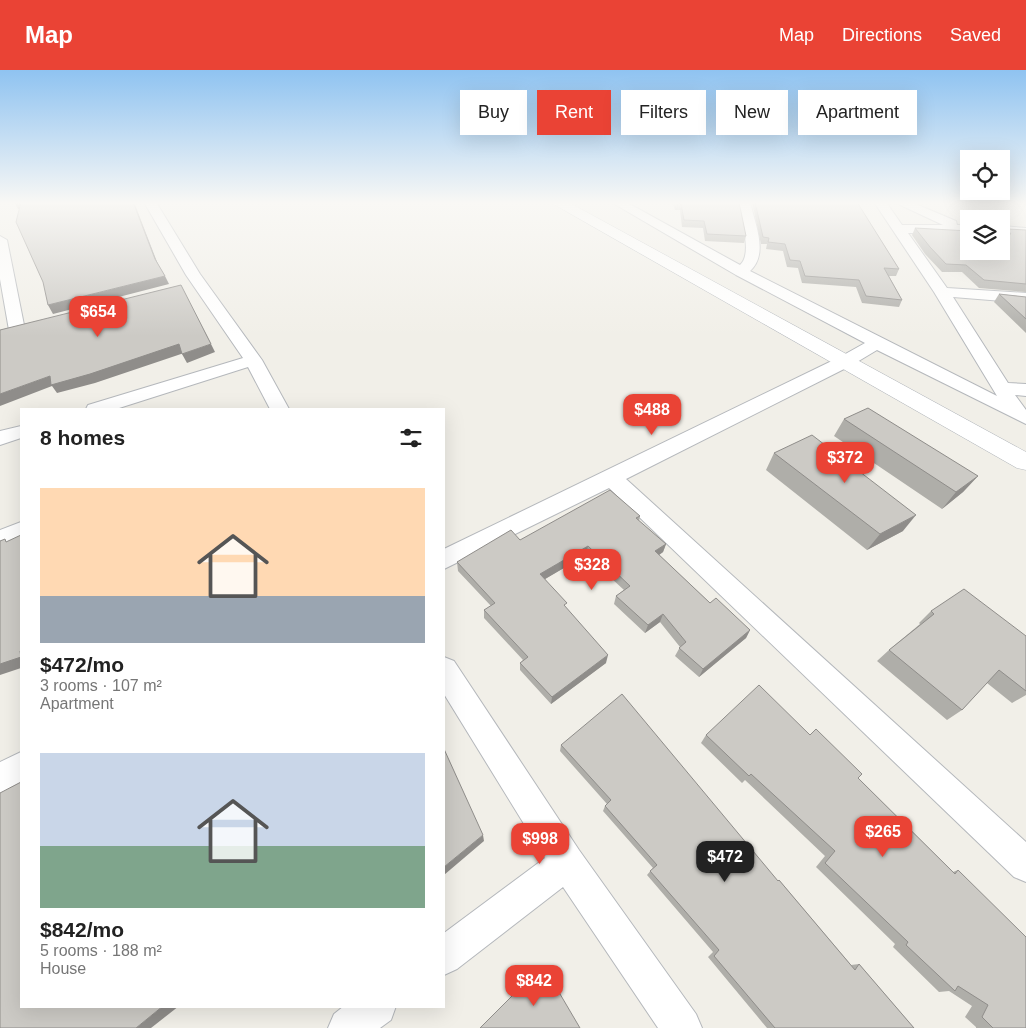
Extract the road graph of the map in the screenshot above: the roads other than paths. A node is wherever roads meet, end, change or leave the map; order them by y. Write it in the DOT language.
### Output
graph roads {
  1 [pos="1,247"];
  2 [pos="178,247"];
  3 [pos="638,247"];
  4 [pos="696,247"];
  5 [pos="753,247"];
  6 [pos="911,247"];
  7 [pos="3,263"];
  8 [pos="741,272"];
  9 [pos="200,283"];
  10 [pos="182,288"];
  11 [pos="942,292"];
  12 [pos="1026,298"];
  13 [pos="35,325"];
  14 [pos="17,330"];
  15 [pos="0,334"];
  16 [pos="877,344"];
  17 [pos="252,360"];
  18 [pos="846,361"];
  19 [pos="1000,388"];
  20 [pos="1026,390"];
  21 [pos="98,408"];
  22 [pos="279,408"];
  23 [pos="1022,416"];
  24 [pos="20,432"];
  25 [pos="0,438"];
  26 [pos="1026,462"];
  27 [pos="611,477"];
  28 [pos="20,532"];
  29 [pos="0,539"];
  30 [pos="445,560"];
  31 [pos="445,672"];
  32 [pos="20,769"];
  33 [pos="0,779"];
  34 [pos="567,862"];
  35 [pos="1026,865"];
  36 [pos="445,955"];
  37 [pos="374,1008"];
  38 [pos="348,1028"];
  39 [pos="682,1028"];
  1 -- 7 [label="street"];
  2 -- 9 [label="street"];
  3 -- 18 [label="street"];
  4 -- 8 [label="street"];
  5 -- 8 [label="street"];
  6 -- 11 [label="street"];
  7 -- 14 [label="street"];
  8 -- 16 [label="street"];
  9 -- 10 [label="street"];
  9 -- 17 [label="street"];
  11 -- 12 [label="street"];
  11 -- 19 [label="street"];
  13 -- 14 [label="street"];
  14 -- 15 [label="street"];
  16 -- 18 [label="street"];
  16 -- 23 [label="street"];
  17 -- 21 [label="street"];
  17 -- 22 [label="street"];
  18 -- 26 [label="street"];
  18 -- 27 [label="street"];
  19 -- 20 [label="street"];
  19 -- 23 [label="street"];
  24 -- 25 [label="street"];
  27 -- 30 [label="street"];
  27 -- 35 [label="street"];
  28 -- 29 [label="street"];
  31 -- 34 [label="street"];
  32 -- 33 [label="street"];
  34 -- 36 [label="street"];
  34 -- 39 [label="street"];
  37 -- 38 [label="street"];
}
